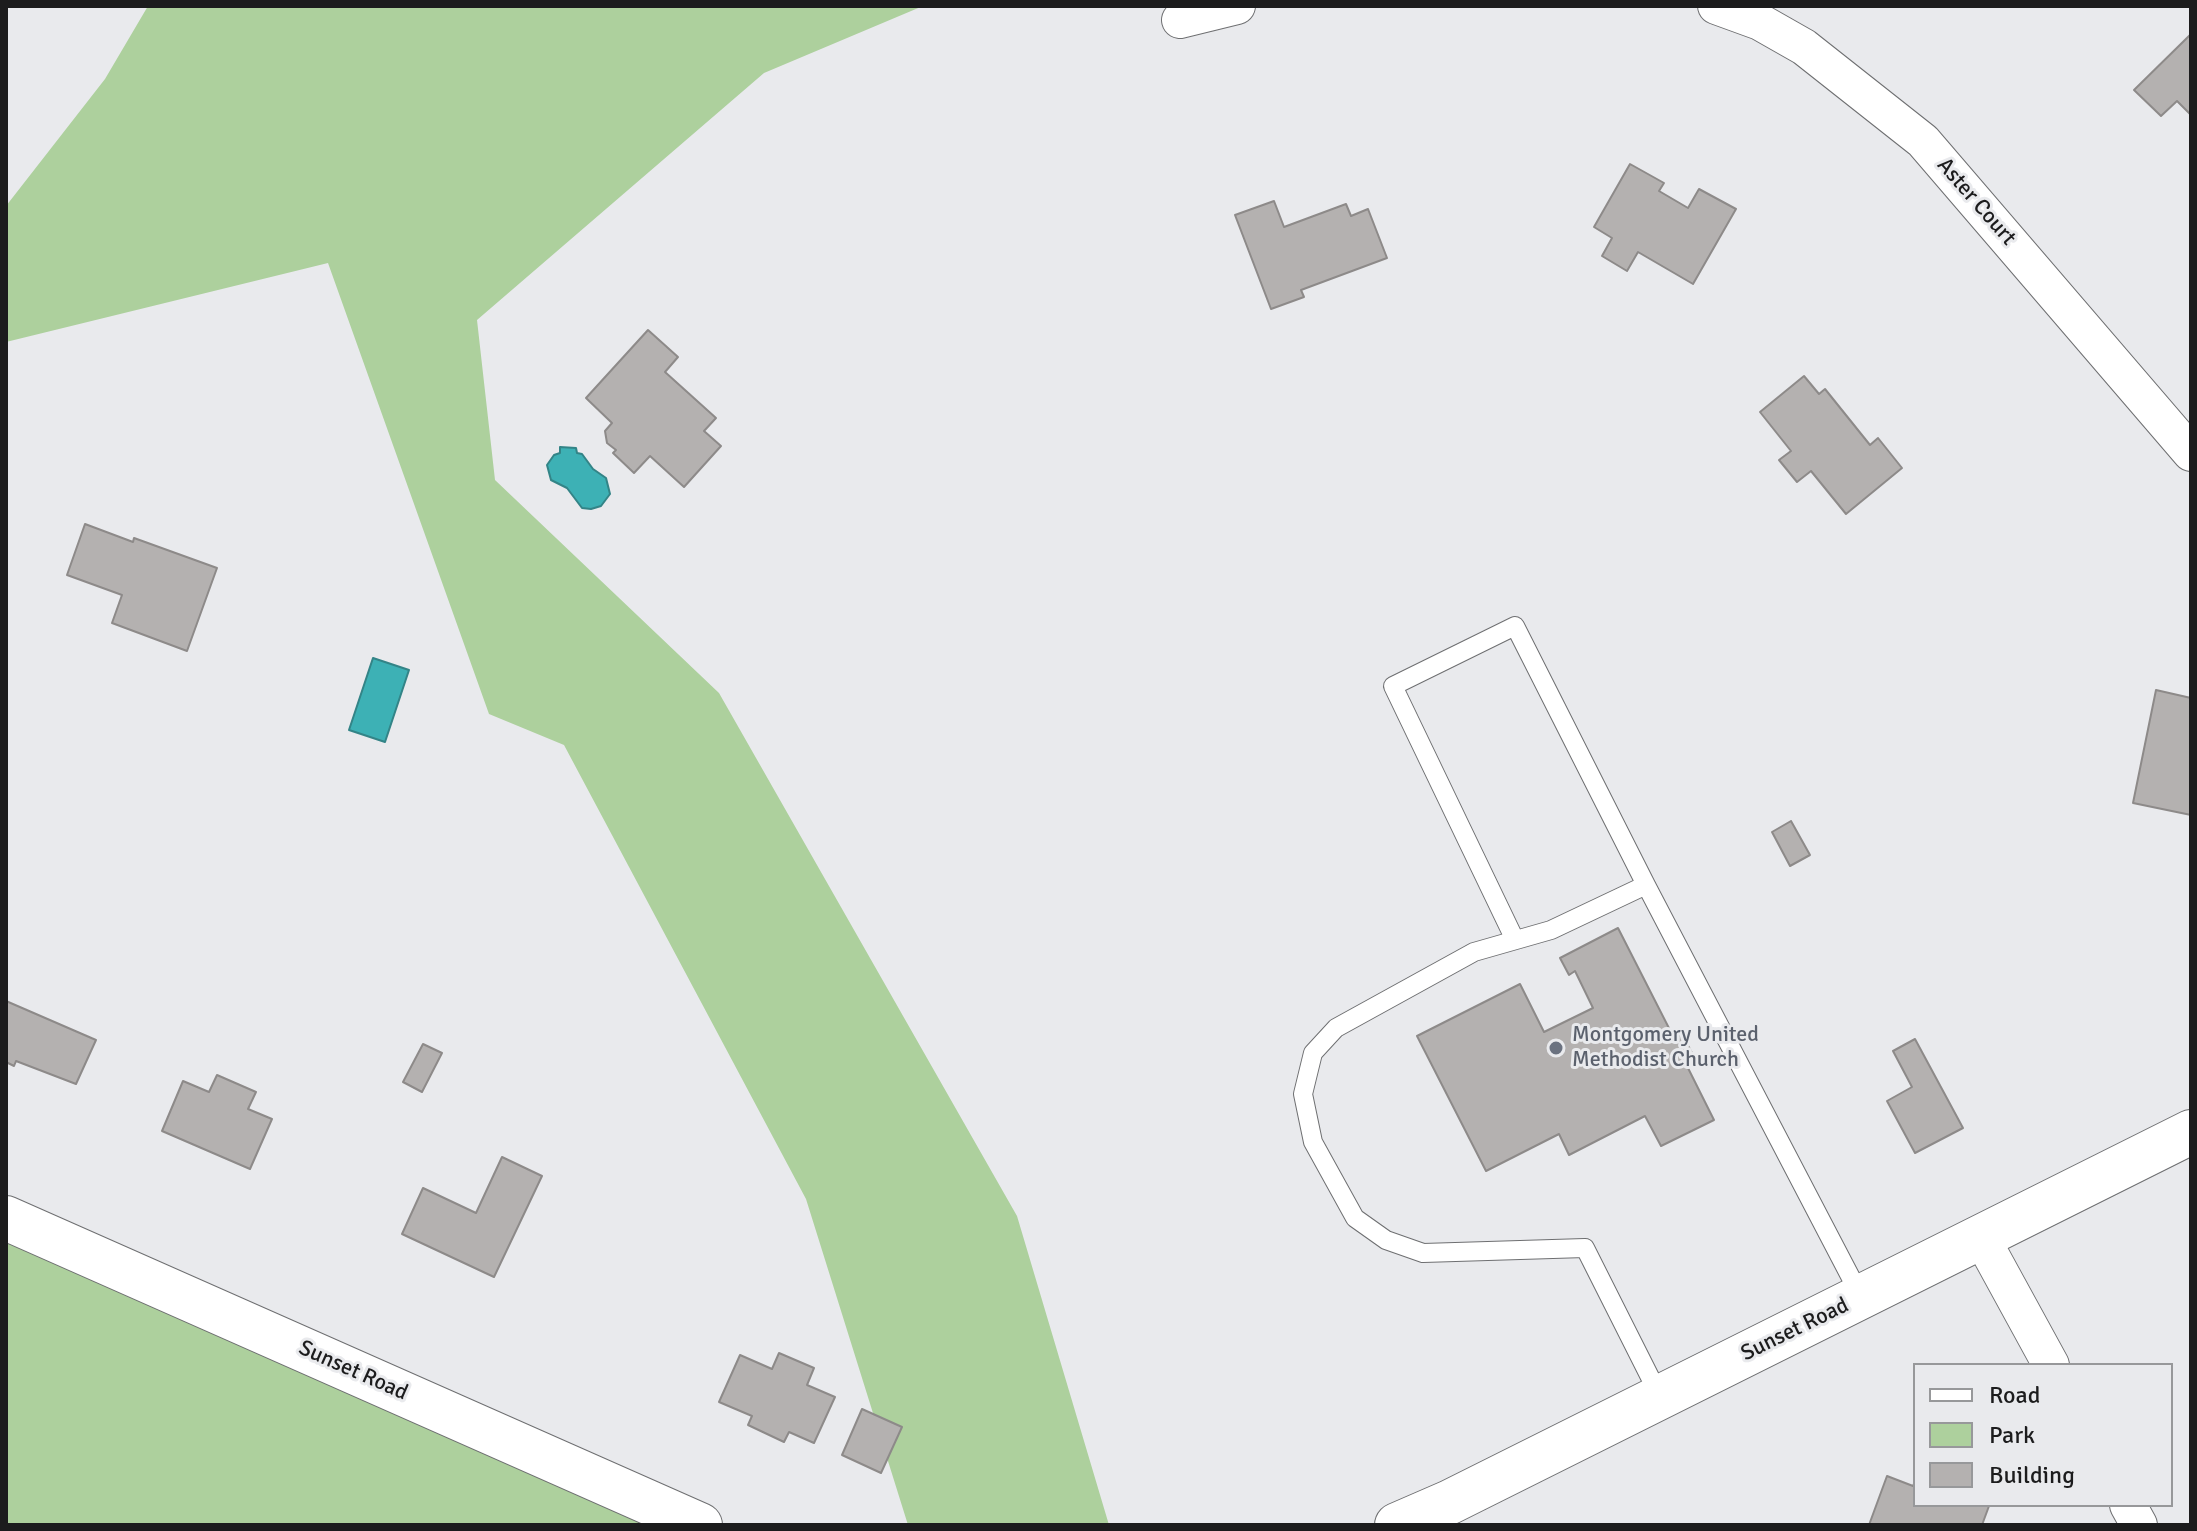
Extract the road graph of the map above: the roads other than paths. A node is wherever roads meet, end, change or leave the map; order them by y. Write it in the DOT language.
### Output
graph roads {
  1 [pos="1237,6"];
  2 [pos="1716,6"];
  3 [pos="1180,20"];
  4 [pos="2191,453"];
  5 [pos="1646,885"];
  6 [pos="1515,940"];
  7 [pos="2191,1132"];
  8 [pos="6,1218"];
  9 [pos="1981,1237"];
  10 [pos="1861,1297"];
  11 [pos="2050,1363"];
  12 [pos="1660,1397"];
  13 [pos="2129,1507"];
  14 [pos="700,1525"];
  15 [pos="1397,1525"];
  16 [pos="2139,1525"];
  1 -- 3 [label="street"];
  2 -- 4 [label="street, Aster Court"];
  5 -- 6 [label="lane"];
  5 -- 6 [label="lane"];
  5 -- 10 [label="lane"];
  6 -- 12 [label="lane"];
  7 -- 9 [label="street, Sunset Road"];
  8 -- 14 [label="street, Sunset Road"];
  9 -- 10 [label="street, Sunset Road"];
  9 -- 11 [label="street"];
  10 -- 12 [label="street, Sunset Road"];
  12 -- 15 [label="street, Sunset Road"];
  13 -- 16 [label="street"];
}
